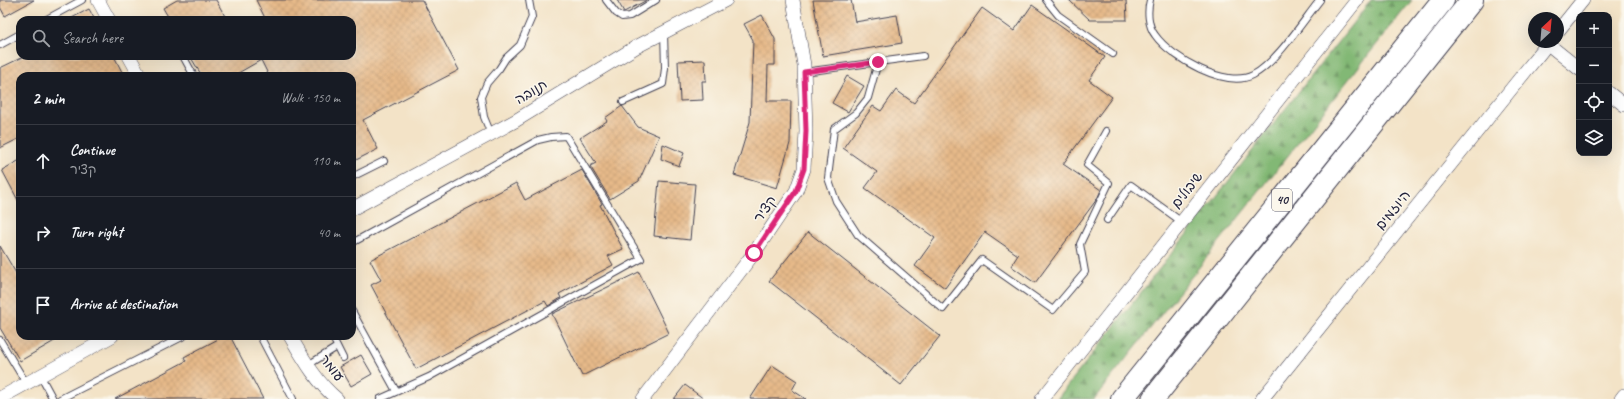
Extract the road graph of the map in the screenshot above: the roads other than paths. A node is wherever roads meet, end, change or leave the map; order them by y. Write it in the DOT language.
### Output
graph roads {
  1 [pos="82,0"];
  2 [pos="98,0"];
  3 [pos="529,0"];
  4 [pos="606,0"];
  5 [pos="656,0"];
  6 [pos="726,0"];
  7 [pos="792,0"];
  8 [pos="1046,0"];
  9 [pos="1150,0"];
  10 [pos="1320,0"];
  11 [pos="1357,0"];
  12 [pos="1442,0"];
  13 [pos="1472,0"];
  14 [pos="1583,0"];
  15 [pos="53,16"];
  16 [pos="107,16"];
  17 [pos="1564,24"];
  18 [pos="664,32"];
  19 [pos="16,36"];
  20 [pos="0,45"];
  21 [pos="1545,48"];
  22 [pos="1555,48"];
  23 [pos="1113,54"];
  24 [pos="923,56"];
  25 [pos="131,60"];
  26 [pos="185,60"];
  27 [pos="878,62"];
  28 [pos="1576,66"];
  29 [pos="138,72"];
  30 [pos="192,72"];
  31 [pos="804,72"];
  32 [pos="1612,96"];
  33 [pos="623,102"];
  34 [pos="1624,106"];
  35 [pos="1106,131"];
  36 [pos="491,134"];
  37 [pos="384,162"];
  38 [pos="356,175"];
  39 [pos="356,207"];
  40 [pos="1107,220"];
  41 [pos="1182,222"];
  42 [pos="356,241"];
  43 [pos="356,318"];
  44 [pos="0,340"];
  45 [pos="105,340"];
  46 [pos="176,340"];
  47 [pos="262,340"];
  48 [pos="292,340"];
  49 [pos="334,340"];
  50 [pos="337,347"];
  51 [pos="343,358"];
  52 [pos="308,365"];
  53 [pos="40,375"];
  54 [pos="26,383"];
  55 [pos="396,391"];
  56 [pos="1624,395"];
  57 [pos="0,398"];
  58 [pos="53,399"];
  59 [pos="60,399"];
  60 [pos="293,399"];
  61 [pos="337,399"];
  62 [pos="380,399"];
  63 [pos="642,399"];
  64 [pos="1042,399"];
  65 [pos="1122,399"];
  66 [pos="1153,399"];
  67 [pos="1262,399"];
  68 [pos="1621,399"];
  1 -- 15 [label="lane"];
  2 -- 16 [label="street"];
  3 -- 36 [label="lane"];
  4 -- 5 [label="lane"];
  6 -- 18 [label="street, תנובה"];
  7 -- 31 [label="street, קציר"];
  8 -- 23 [label="lane"];
  9 -- 10 [label="lane"];
  11 -- 41 [label="street, שיבולים"];
  12 -- 65 [label="highway, 40"];
  13 -- 66 [label="highway, 40"];
  14 -- 17 [label="street"];
  18 -- 33 [label="lane"];
  18 -- 36 [label="street, תנובה"];
  19 -- 20 [label="lane"];
  21 -- 67 [label="street, היוזמים"];
  22 -- 28 [label="street"];
  24 -- 27 [label="lane"];
  25 -- 29 [label="street"];
  26 -- 30 [label="lane"];
  27 -- 31 [label="lane"];
  27 -- 35 [label="lane"];
  31 -- 63 [label="street, קציר"];
  32 -- 34 [label="street"];
  36 -- 39 [label="street, תנובה"];
  37 -- 38 [label="lane"];
  40 -- 41 [label="lane"];
  41 -- 64 [label="street, שיבולים"];
  42 -- 55 [label="lane"];
  43 -- 55 [label="lane"];
  44 -- 54 [label="lane"];
  45 -- 53 [label="street"];
  46 -- 59 [label="lane"];
  47 -- 60 [label="lane"];
  48 -- 52 [label="street, עומר"];
  49 -- 50 [label="lane"];
  50 -- 51 [label="lane"];
  50 -- 52 [label="lane"];
  52 -- 61 [label="street, עומר"];
  53 -- 54 [label="street"];
  53 -- 58 [label="lane"];
  54 -- 57 [label="street"];
  55 -- 62 [label="lane"];
  56 -- 68 [label="street"];
}
